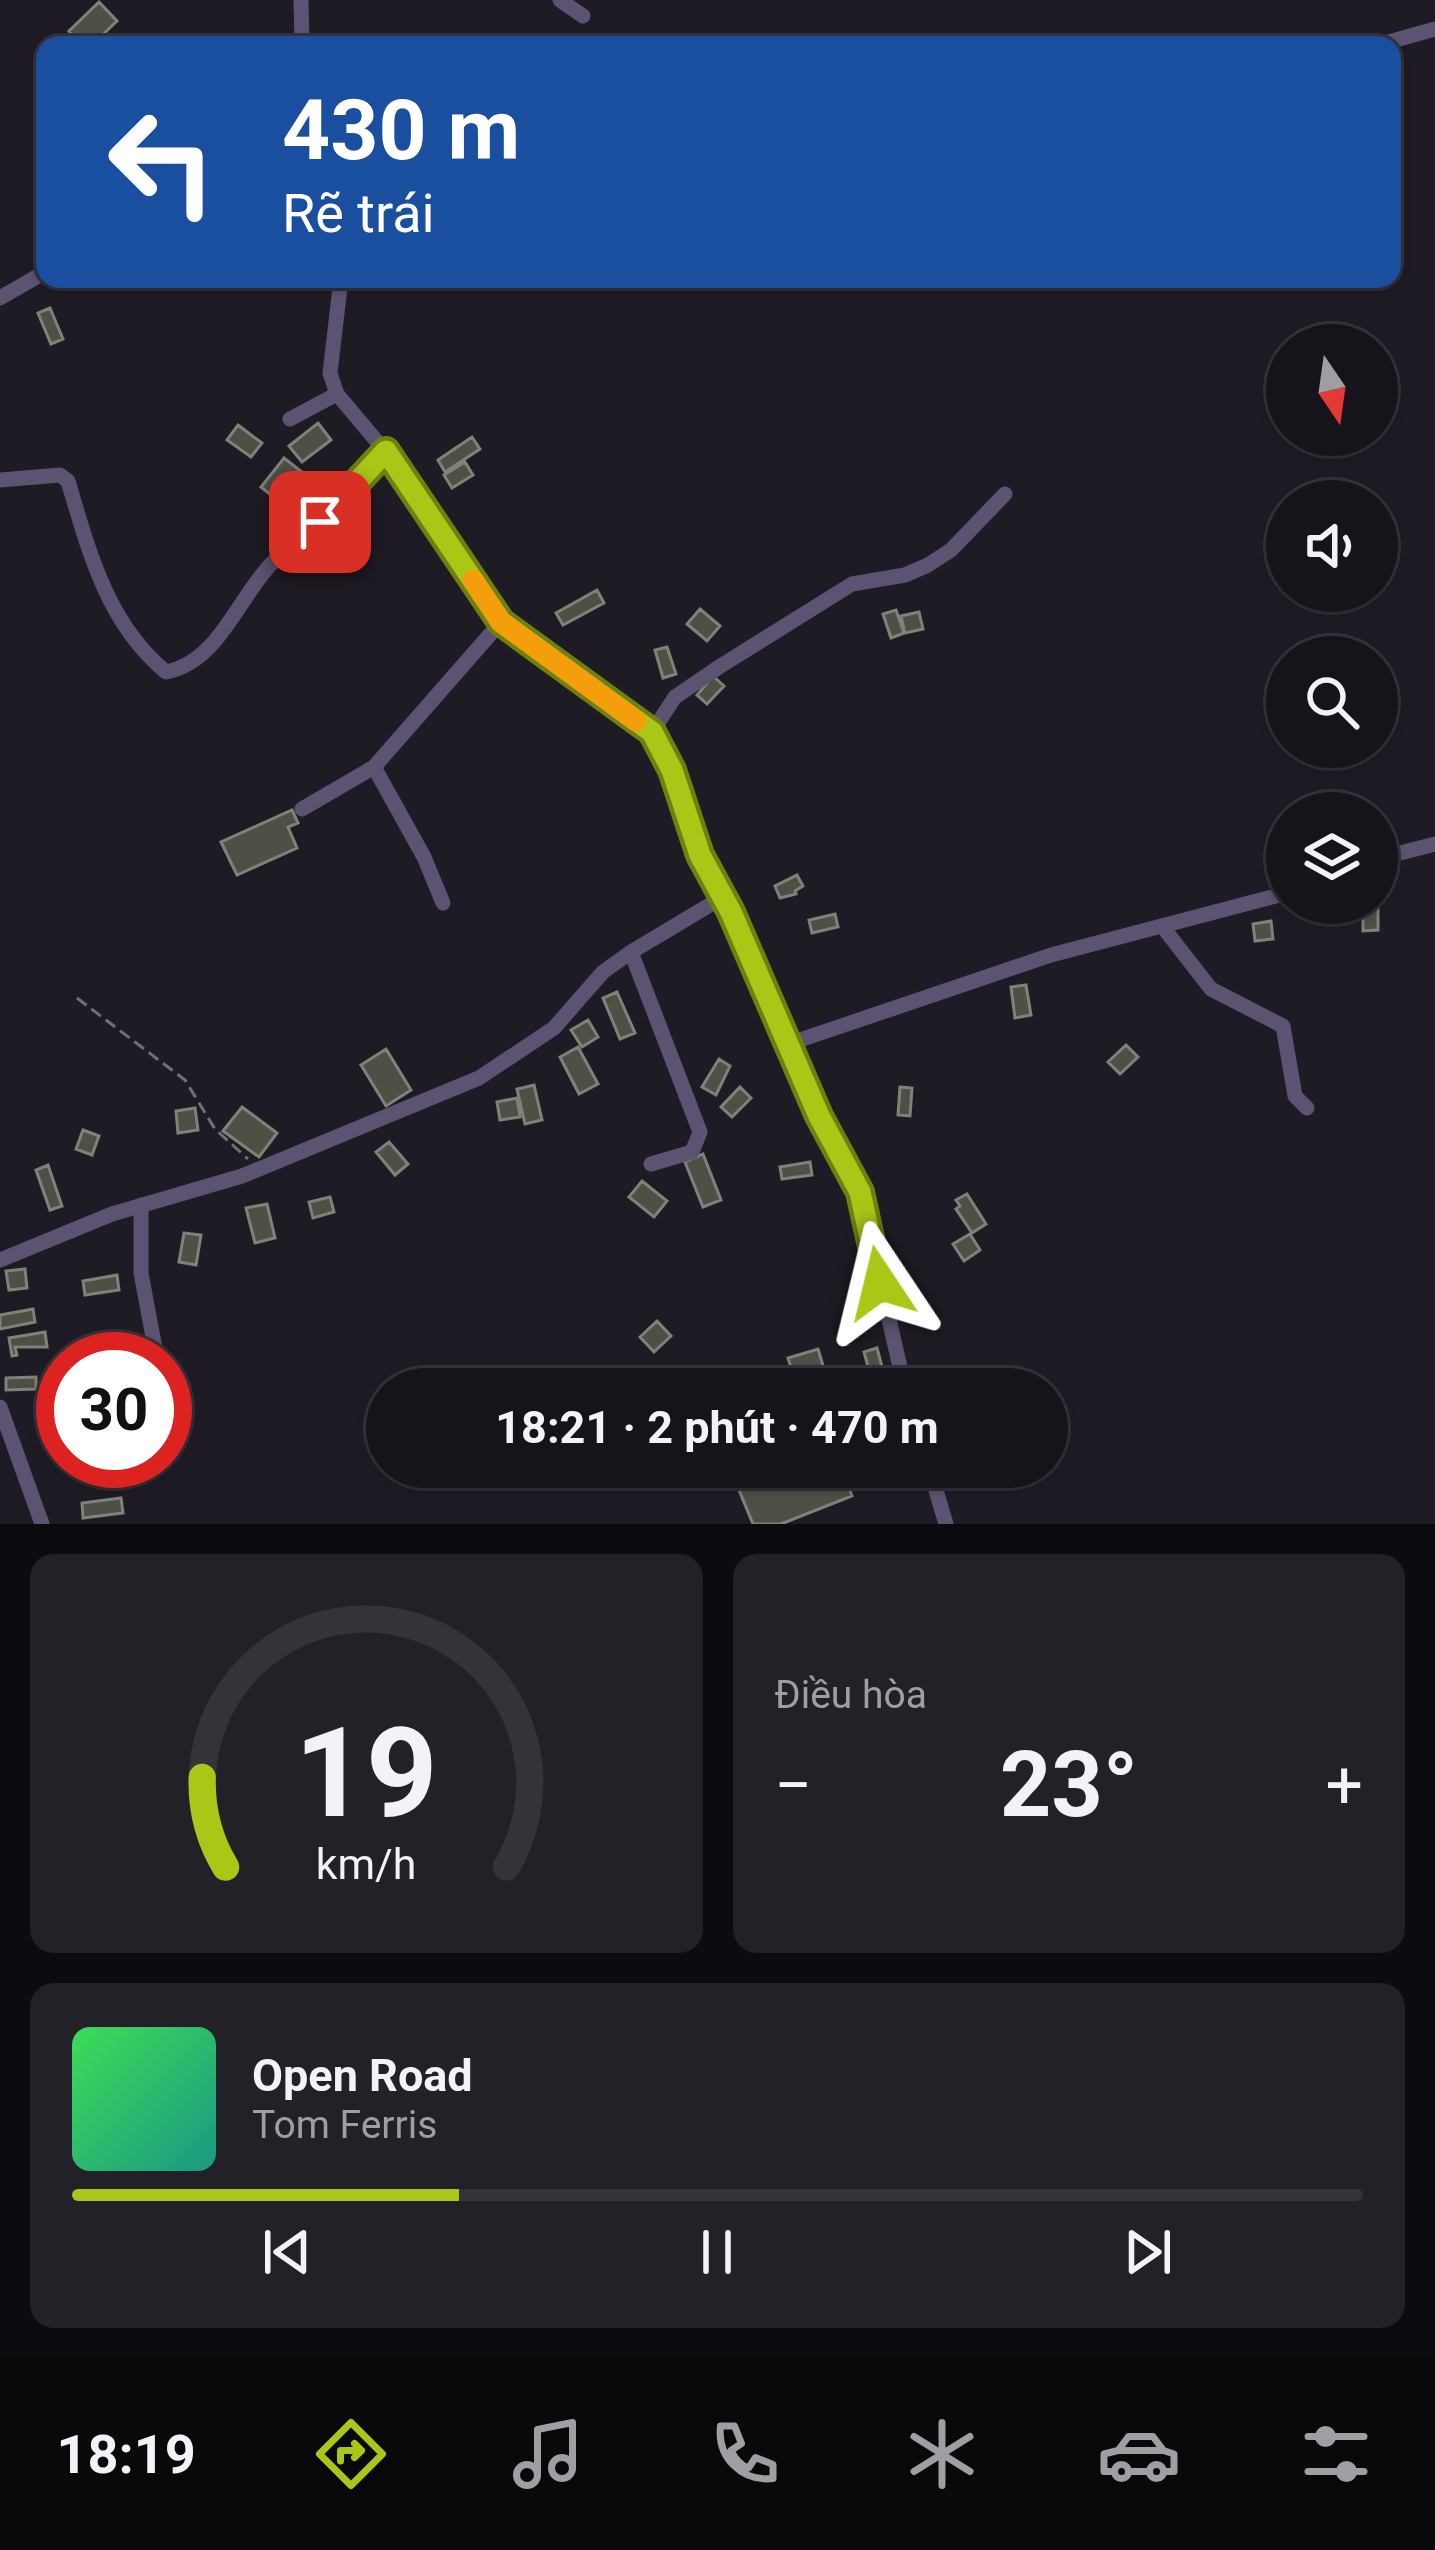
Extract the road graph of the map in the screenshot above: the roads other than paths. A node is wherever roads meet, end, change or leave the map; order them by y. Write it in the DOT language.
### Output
graph roads {
  1 [pos="301,0"];
  2 [pos="560,0"];
  3 [pos="583,16"];
  4 [pos="1435,29"];
  5 [pos="302,36"];
  6 [pos="1401,39"];
  7 [pos="36,277"];
  8 [pos="339,288"];
  9 [pos="0,298"];
  10 [pos="337,394"];
  11 [pos="290,418"];
  12 [pos="386,451"];
  13 [pos="0,480"];
  14 [pos="1005,494"];
  15 [pos="501,622"];
  16 [pos="652,732"];
  17 [pos="374,767"];
  18 [pos="302,808"];
  19 [pos="1435,844"];
  20 [pos="1398,854"];
  21 [pos="724,897"];
  22 [pos="1266,898"];
  23 [pos="442,903"];
  24 [pos="1162,926"];
  25 [pos="631,952"];
  26 [pos="791,1042"];
  27 [pos="1307,1108"];
  28 [pos="651,1164"];
  29 [pos="141,1205"];
  30 [pos="0,1260"];
  31 [pos="153,1332"];
  32 [pos="899,1368"];
  33 [pos="0,1407"];
  34 [pos="935,1488"];
  35 [pos="42,1524"];
  36 [pos="946,1524"];
  1 -- 5 [label="street"];
  2 -- 3 [label="street"];
  4 -- 6 [label="street"];
  7 -- 9 [label="street"];
  8 -- 10 [label="street"];
  10 -- 11 [label="street"];
  10 -- 12 [label="street"];
  12 -- 13 [label="street"];
  12 -- 15 [label="street"];
  14 -- 16 [label="street"];
  15 -- 16 [label="street"];
  15 -- 17 [label="street"];
  16 -- 21 [label="street"];
  17 -- 18 [label="street"];
  17 -- 23 [label="street"];
  19 -- 20 [label="street"];
  21 -- 25 [label="street"];
  21 -- 26 [label="street"];
  22 -- 24 [label="street"];
  24 -- 26 [label="street"];
  24 -- 27 [label="street"];
  25 -- 28 [label="street"];
  25 -- 29 [label="street"];
  26 -- 32 [label="street"];
  29 -- 30 [label="street"];
  29 -- 31 [label="street"];
  33 -- 35 [label="street"];
  34 -- 36 [label="street"];
}
